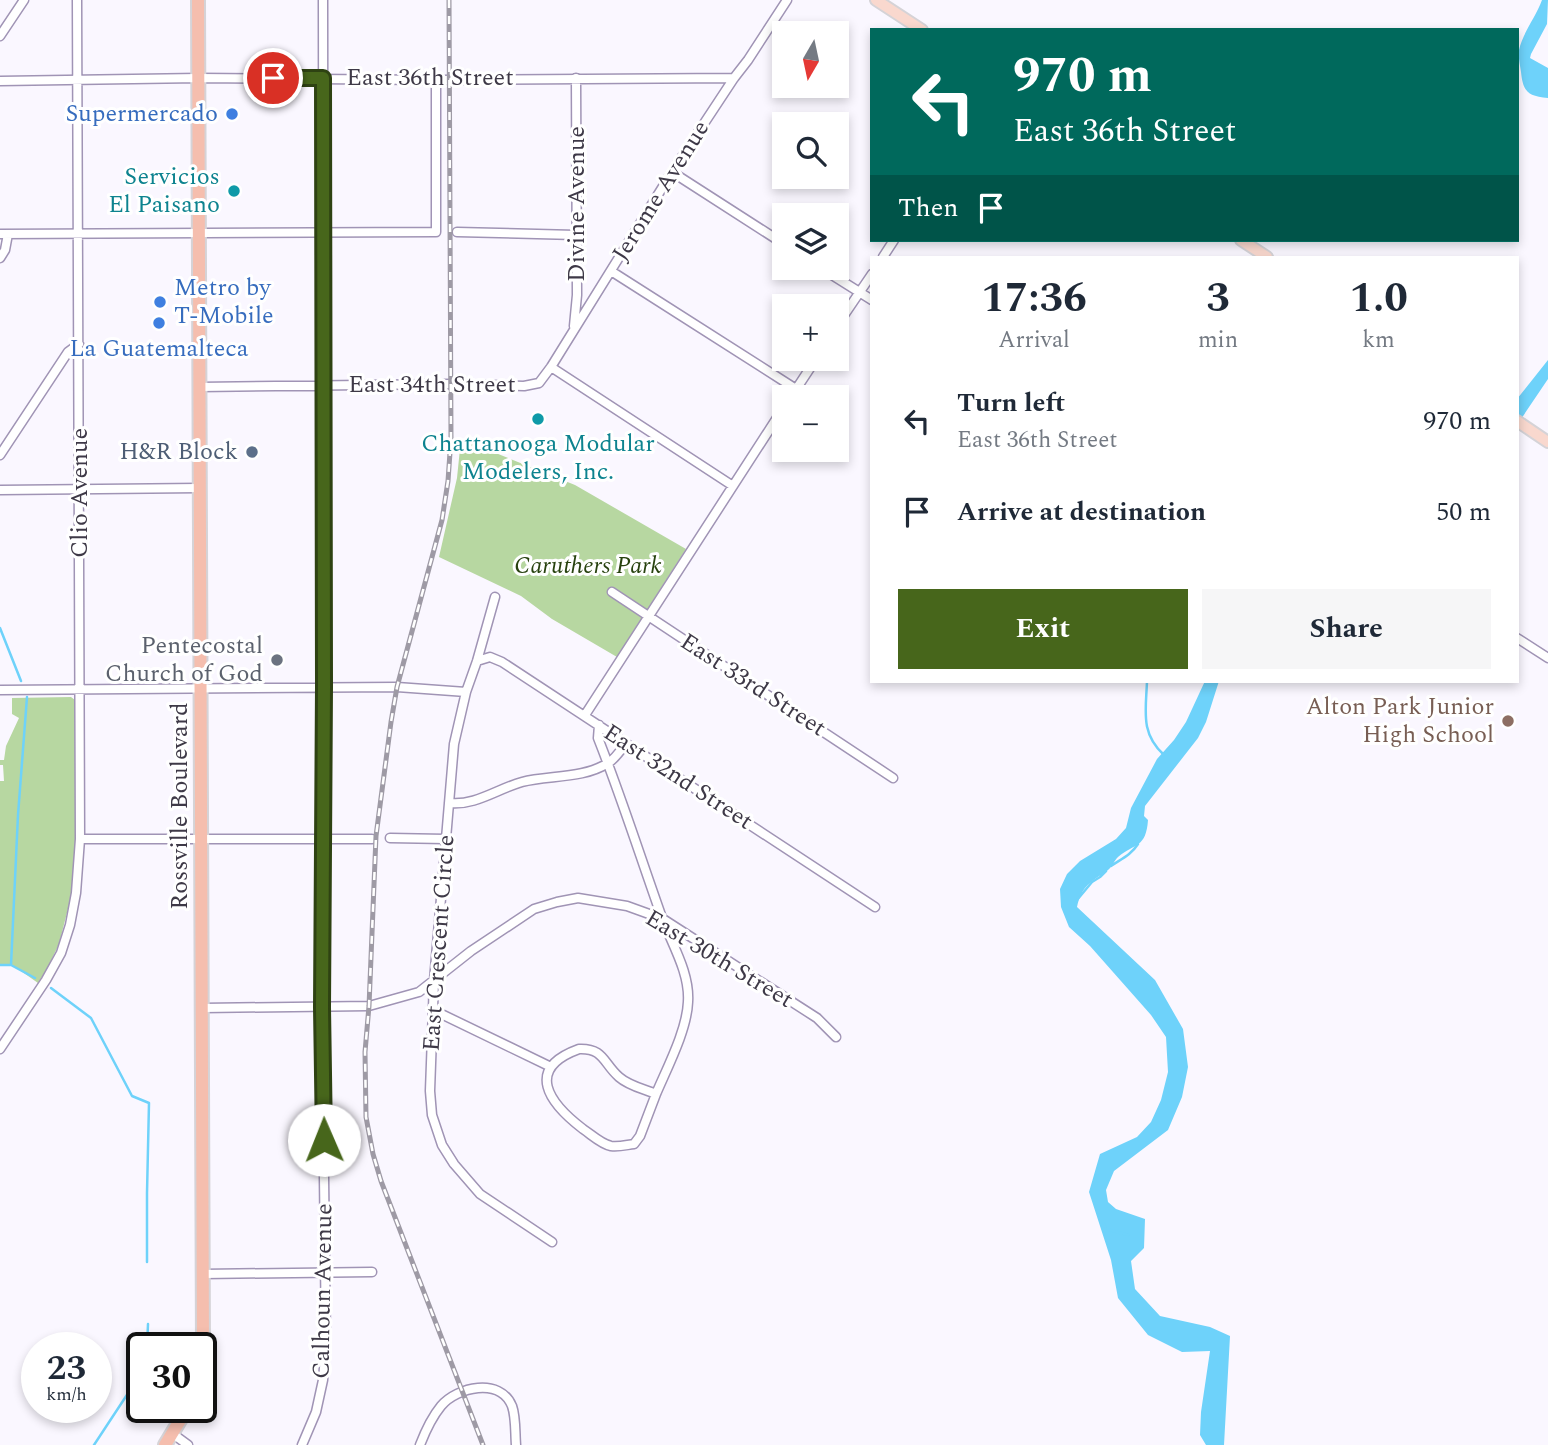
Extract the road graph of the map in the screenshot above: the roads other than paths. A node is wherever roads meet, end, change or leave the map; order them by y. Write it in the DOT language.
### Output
graph roads {
  1 [pos="24,0"];
  2 [pos="77,0"];
  3 [pos="198,0"];
  4 [pos="323,0"];
  5 [pos="787,0"];
  6 [pos="876,0"];
  7 [pos="919,28"];
  8 [pos="0,36"];
  9 [pos="199,78"];
  10 [pos="323,78"];
  11 [pos="576,78"];
  12 [pos="734,78"];
  13 [pos="78,80"];
  14 [pos="436,80"];
  15 [pos="0,81"];
  16 [pos="672,172"];
  17 [pos="457,232"];
  18 [pos="199,233"];
  19 [pos="324,233"];
  20 [pos="4,234"];
  21 [pos="79,234"];
  22 [pos="576,235"];
  23 [pos="772,236"];
  24 [pos="1244,242"];
  25 [pos="1266,256"];
  26 [pos="0,258"];
  27 [pos="611,271"];
  28 [pos="870,277"];
  29 [pos="840,280"];
  30 [pos="859,292"];
  31 [pos="870,299"];
  32 [pos="849,307"];
  33 [pos="574,329"];
  34 [pos="79,344"];
  35 [pos="551,367"];
  36 [pos="539,383"];
  37 [pos="324,385"];
  38 [pos="781,385"];
  39 [pos="200,387"];
  40 [pos="1520,423"];
  41 [pos="772,426"];
  42 [pos="1548,442"];
  43 [pos="0,455"];
  44 [pos="733,486"];
  45 [pos="200,488"];
  46 [pos="0,490"];
  47 [pos="80,490"];
  48 [pos="612,592"];
  49 [pos="495,597"];
  50 [pos="648,616"];
  51 [pos="1519,639"];
  52 [pos="1548,658"];
  53 [pos="477,661"];
  54 [pos="324,687"];
  55 [pos="200,688"];
  56 [pos="79,689"];
  57 [pos="0,690"];
  58 [pos="466,692"];
  59 [pos="585,715"];
  60 [pos="599,725"];
  61 [pos="626,743"];
  62 [pos="608,763"];
  63 [pos="893,778"];
  64 [pos="449,803"];
  65 [pos="202,838"];
  66 [pos="324,838"];
  67 [pos="390,838"];
  68 [pos="80,839"];
  69 [pos="372,839"];
  70 [pos="446,839"];
  71 [pos="875,907"];
  72 [pos="663,919"];
  73 [pos="434,981"];
  74 [pos="322,1007"];
  75 [pos="203,1008"];
  76 [pos="433,1010"];
  77 [pos="836,1037"];
  78 [pos="0,1049"];
  79 [pos="551,1067"];
  80 [pos="656,1094"];
  81 [pos="552,1242"];
  82 [pos="325,1272"];
  83 [pos="372,1272"];
  84 [pos="203,1274"];
  85 [pos="203,1332"];
  86 [pos="179,1423"];
  87 [pos="169,1440"];
  88 [pos="188,1445"];
  89 [pos="302,1445"];
  90 [pos="421,1445"];
  91 [pos="516,1445"];
  1 -- 8 [label="street"];
  2 -- 13 [label="street, Clio Avenue"];
  3 -- 9 [label="highway, Rossville Boulevard"];
  4 -- 10 [label="street, Calhoun Avenue"];
  5 -- 12 [label="street, Jerome Avenue"];
  6 -- 7 [label="main road"];
  9 -- 10 [label="street, East 36th Street"];
  9 -- 13 [label="street, East 36th Street"];
  9 -- 18 [label="highway, Rossville Boulevard"];
  10 -- 14 [label="street, East 36th Street"];
  10 -- 19 [label="street, Calhoun Avenue"];
  11 -- 12 [label="street, East 36th Street"];
  11 -- 14 [label="street, East 36th Street"];
  11 -- 22 [label="street, Divine Avenue"];
  12 -- 16 [label="street, Jerome Avenue"];
  13 -- 15 [label="street, East 36th Street"];
  13 -- 21 [label="street, Clio Avenue"];
  14 -- 19 [label="street"];
  16 -- 23 [label="street"];
  16 -- 27 [label="street, Jerome Avenue"];
  17 -- 22 [label="street"];
  18 -- 19 [label="street"];
  18 -- 21 [label="street"];
  18 -- 39 [label="highway, Rossville Boulevard"];
  19 -- 37 [label="street, Calhoun Avenue"];
  20 -- 21 [label="street"];
  20 -- 26 [label="street"];
  21 -- 34 [label="street, Clio Avenue"];
  22 -- 33 [label="street, Divine Avenue"];
  24 -- 25 [label="main road"];
  27 -- 33 [label="street, Jerome Avenue"];
  27 -- 38 [label="street"];
  28 -- 30 [label="street"];
  29 -- 30 [label="street"];
  30 -- 31 [label="street"];
  30 -- 32 [label="street"];
  33 -- 35 [label="street, Jerome Avenue"];
  34 -- 43 [label="street"];
  34 -- 47 [label="street, Clio Avenue"];
  35 -- 36 [label="street, Jerome Avenue"];
  35 -- 44 [label="street, East 34th Street"];
  36 -- 37 [label="street, East 34th Street"];
  37 -- 39 [label="street, East 34th Street"];
  37 -- 54 [label="street, Calhoun Avenue"];
  39 -- 45 [label="highway, Rossville Boulevard"];
  40 -- 42 [label="main road"];
  41 -- 44 [label="street"];
  44 -- 50 [label="street"];
  45 -- 47 [label="street"];
  45 -- 55 [label="highway, Rossville Boulevard"];
  46 -- 47 [label="street"];
  47 -- 56 [label="street, Clio Avenue"];
  48 -- 50 [label="street, East 33rd Street"];
  49 -- 53 [label="street, East Crescent Circle"];
  50 -- 59 [label="street"];
  50 -- 63 [label="street, East 33rd Street"];
  51 -- 52 [label="street"];
  53 -- 58 [label="street, East Crescent Circle"];
  53 -- 59 [label="street, East 32nd Street"];
  54 -- 55 [label="street"];
  54 -- 58 [label="street"];
  54 -- 66 [label="street, Calhoun Avenue"];
  55 -- 56 [label="street"];
  55 -- 65 [label="highway, Rossville Boulevard"];
  56 -- 57 [label="street"];
  56 -- 68 [label="street, Clio Avenue"];
  58 -- 64 [label="street, East Crescent Circle"];
  59 -- 60 [label="street, East 32nd Street"];
  60 -- 61 [label="street, East 32nd Street"];
  60 -- 62 [label="street"];
  61 -- 62 [label="street"];
  61 -- 71 [label="street, East 32nd Street"];
  62 -- 64 [label="street"];
  62 -- 72 [label="street"];
  64 -- 70 [label="street, East Crescent Circle"];
  65 -- 66 [label="street"];
  65 -- 68 [label="street"];
  65 -- 75 [label="highway, Rossville Boulevard"];
  66 -- 69 [label="street"];
  66 -- 74 [label="street, Calhoun Avenue"];
  67 -- 70 [label="street"];
  68 -- 78 [label="street, Clio Avenue"];
  70 -- 73 [label="street, East Crescent Circle"];
  72 -- 73 [label="street, East 30th Street"];
  72 -- 77 [label="street, East 30th Street"];
  72 -- 80 [label="street"];
  73 -- 74 [label="street, East 30th Street"];
  73 -- 76 [label="street, East Crescent Circle"];
  74 -- 75 [label="street, East 30th Street"];
  74 -- 82 [label="street, Calhoun Avenue"];
  75 -- 84 [label="highway, Rossville Boulevard"];
  76 -- 79 [label="street"];
  76 -- 81 [label="street, East Crescent Circle"];
  79 -- 80 [label="street"];
  79 -- 80 [label="street"];
  82 -- 83 [label="street"];
  82 -- 84 [label="street"];
  82 -- 89 [label="street, Calhoun Avenue"];
  84 -- 85 [label="highway, Rossville Boulevard"];
  86 -- 87 [label="highway"];
  87 -- 88 [label="street"];
  90 -- 91 [label="street"];
}
